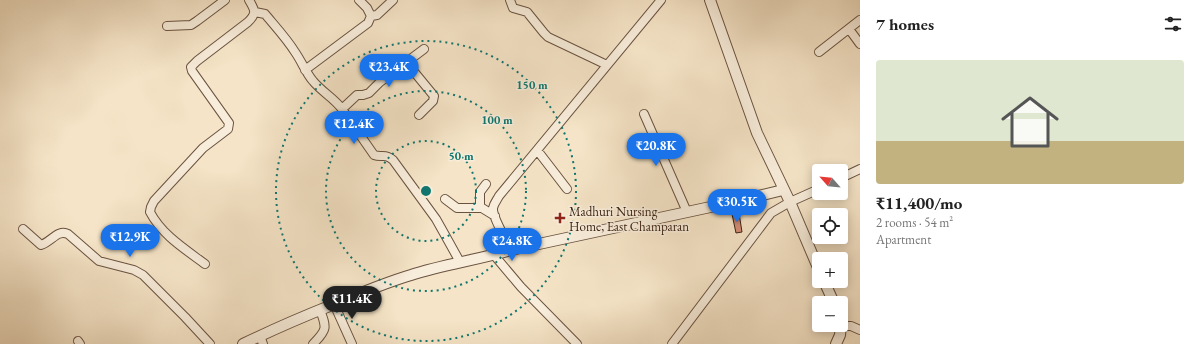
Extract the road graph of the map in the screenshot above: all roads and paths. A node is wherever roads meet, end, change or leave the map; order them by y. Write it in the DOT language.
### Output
graph roads {
  1 [pos="225,0"];
  2 [pos="249,0"];
  3 [pos="359,0"];
  4 [pos="393,0"];
  5 [pos="510,0"];
  6 [pos="661,0"];
  7 [pos="710,0"];
  8 [pos="255,12"];
  9 [pos="371,16"];
  10 [pos="860,20"];
  11 [pos="167,26"];
  12 [pos="849,29"];
  13 [pos="860,44"];
  14 [pos="424,49"];
  15 [pos="819,52"];
  16 [pos="406,62"];
  17 [pos="607,65"];
  18 [pos="305,70"];
  19 [pos="342,109"];
  20 [pos="644,114"];
  21 [pos="419,115"];
  22 [pos="537,150"];
  23 [pos="860,168"];
  24 [pos="848,174"];
  25 [pos="486,184"];
  26 [pos="567,189"];
  27 [pos="784,190"];
  28 [pos="812,192"];
  29 [pos="445,198"];
  30 [pos="790,202"];
  31 [pos="480,208"];
  32 [pos="687,212"];
  33 [pos="494,216"];
  34 [pos="23,229"];
  35 [pos="511,250"];
  36 [pos="812,254"];
  37 [pos="494,255"];
  38 [pos="460,262"];
  39 [pos="205,264"];
  40 [pos="334,304"];
  41 [pos="320,310"];
  42 [pos="848,326"];
  43 [pos="859,327"];
  44 [pos="840,332"];
  45 [pos="262,340"];
  46 [pos="210,344"];
  47 [pos="243,344"];
  48 [pos="313,344"];
  49 [pos="352,344"];
  50 [pos="577,344"];
  51 [pos="672,344"];
  52 [pos="836,344"];
  1 -- 11 [label="street"];
  2 -- 8 [label="street"];
  3 -- 9 [label="street"];
  4 -- 9 [label="street"];
  5 -- 17 [label="street"];
  6 -- 17 [label="street"];
  7 -- 27 [label="street"];
  8 -- 18 [label="street"];
  8 -- 39 [label="street"];
  9 -- 18 [label="street"];
  10 -- 12 [label="street"];
  12 -- 13 [label="street"];
  12 -- 15 [label="street"];
  14 -- 16 [label="street"];
  16 -- 19 [label="street"];
  16 -- 21 [label="street"];
  17 -- 22 [label="street"];
  18 -- 19 [label="street"];
  19 -- 38 [label="street"];
  20 -- 32 [label="street"];
  22 -- 26 [label="street"];
  22 -- 33 [label="street"];
  23 -- 24 [label="street"];
  25 -- 31 [label="street"];
  27 -- 30 [label="street"];
  27 -- 32 [label="street"];
  28 -- 30 [label="street"];
  29 -- 31 [label="street"];
  30 -- 36 [label="street"];
  30 -- 51 [label="street"];
  31 -- 33 [label="street"];
  32 -- 35 [label="street"];
  33 -- 35 [label="street"];
  34 -- 46 [label="street"];
  35 -- 37 [label="street"];
  37 -- 38 [label="street"];
  37 -- 50 [label="street"];
  38 -- 40 [label="street"];
  40 -- 41 [label="street"];
  40 -- 49 [label="street"];
  41 -- 45 [label="street"];
  41 -- 48 [label="street"];
  42 -- 43 [label="street"];
  44 -- 52 [label="street"];
  45 -- 47 [label="street"];
}
